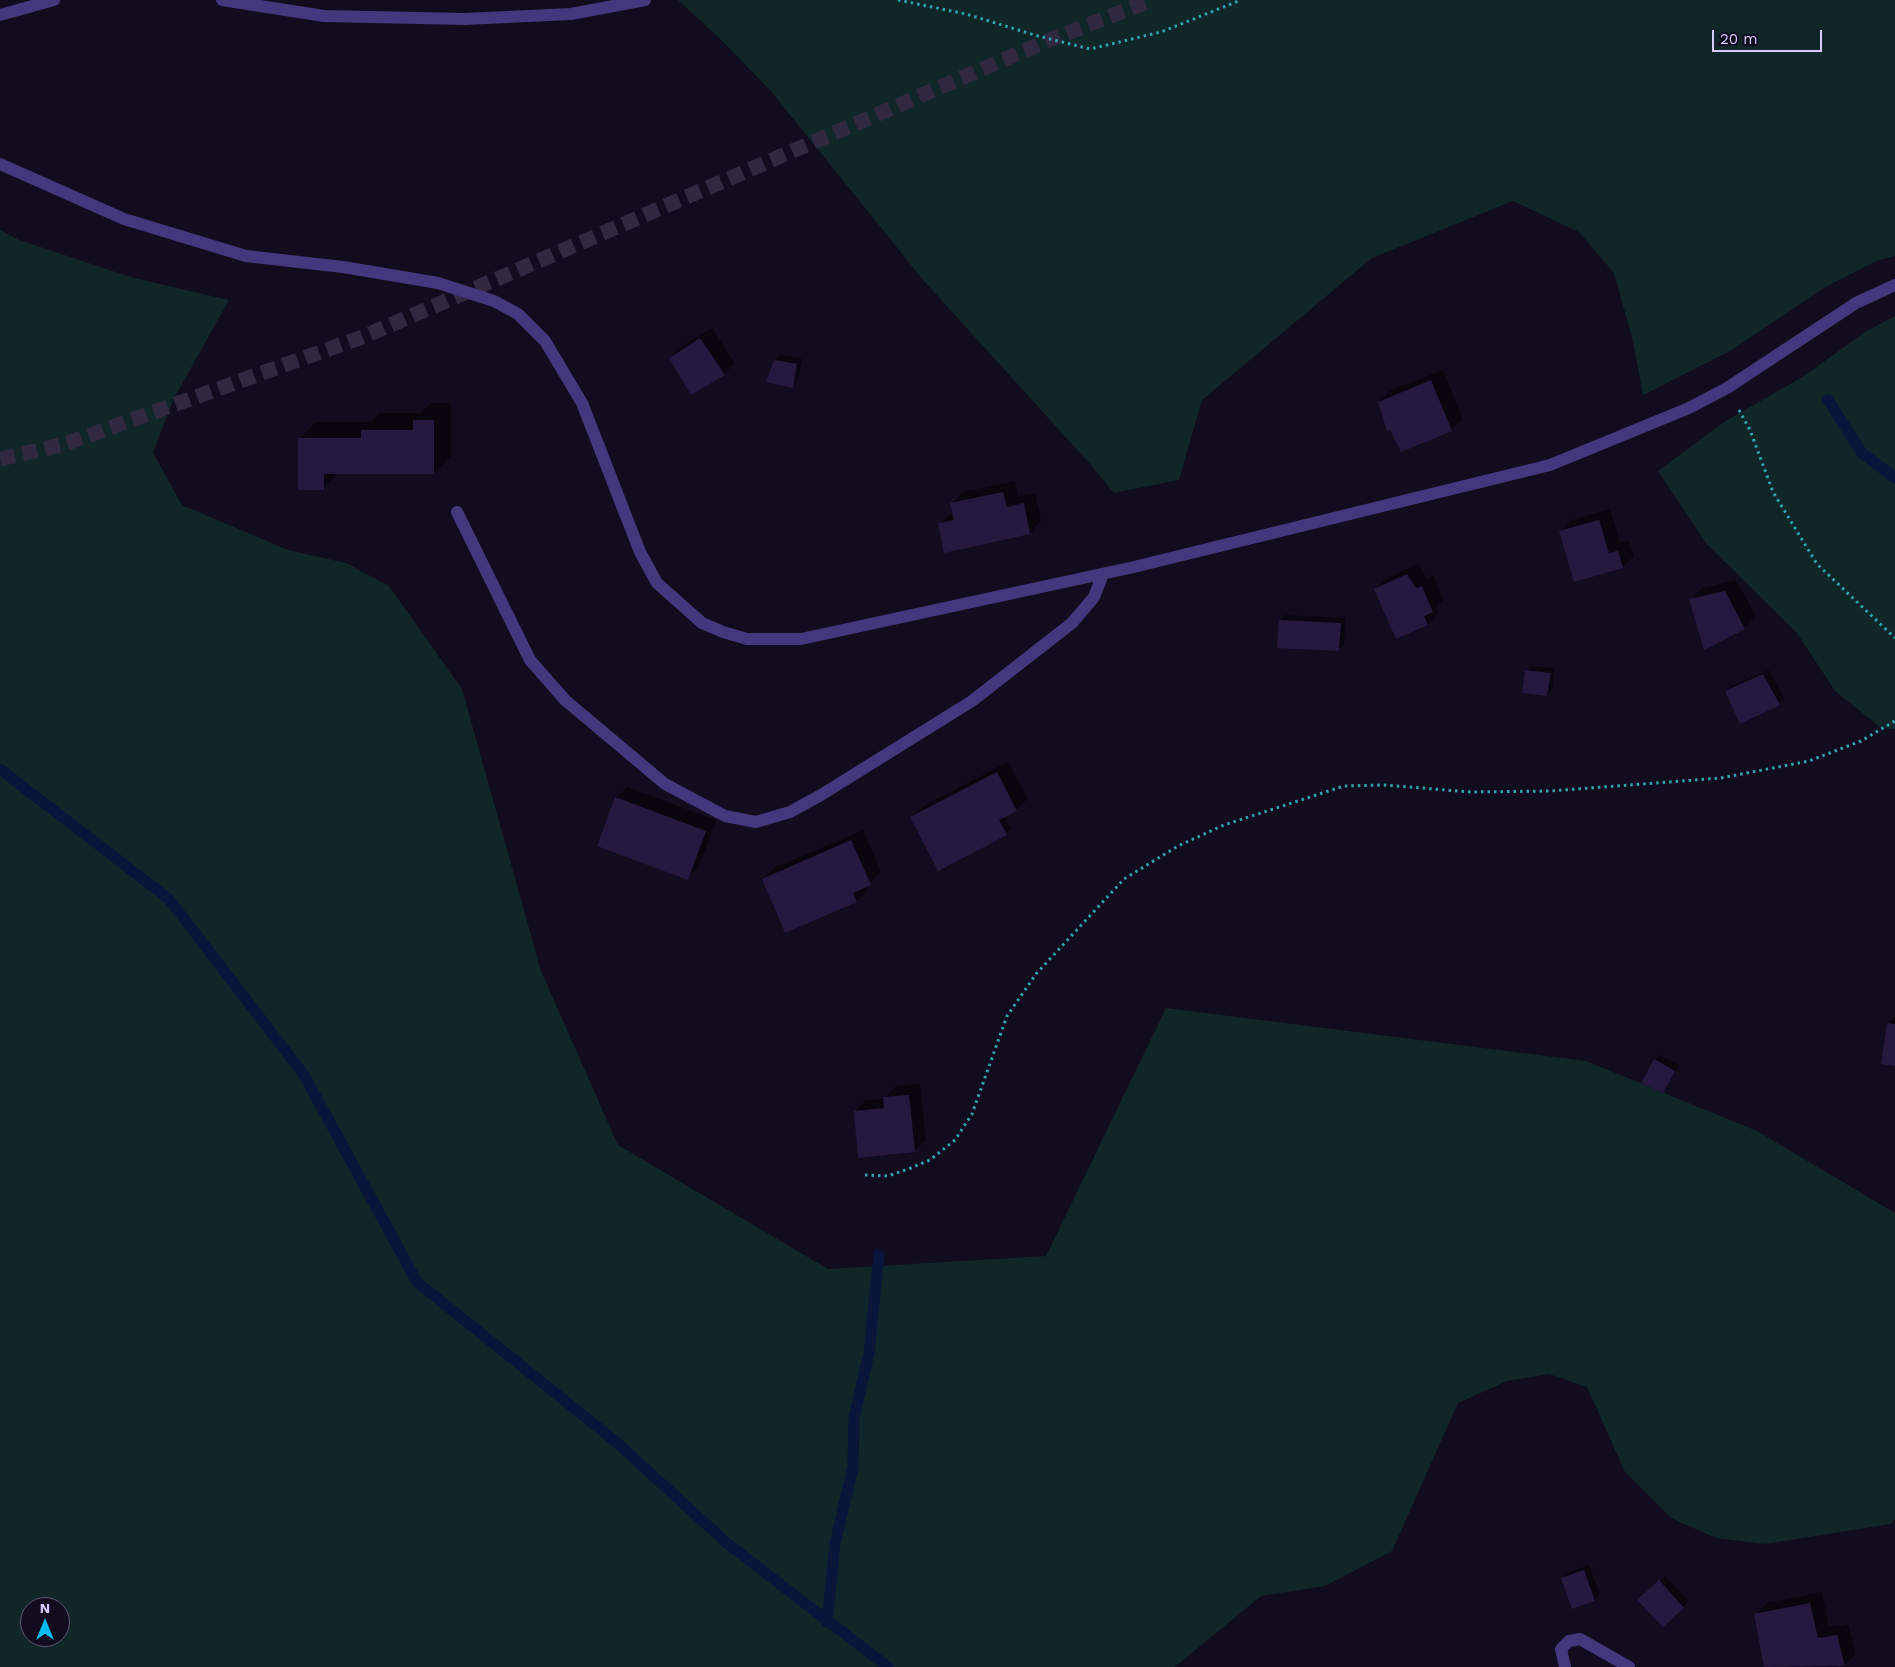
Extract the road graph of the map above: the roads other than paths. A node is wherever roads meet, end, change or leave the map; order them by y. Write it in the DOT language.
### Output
graph roads {
  1 [pos="54,0"];
  2 [pos="222,0"];
  3 [pos="645,0"];
  4 [pos="0,15"];
  5 [pos="0,164"];
  6 [pos="1895,284"];
  7 [pos="457,512"];
  8 [pos="1103,574"];
  9 [pos="1565,1667"];
  10 [pos="1629,1667"];
  1 -- 4 [label="street"];
  2 -- 3 [label="street"];
  5 -- 8 [label="street"];
  6 -- 8 [label="street"];
  7 -- 8 [label="street"];
  9 -- 10 [label="street"];
}
